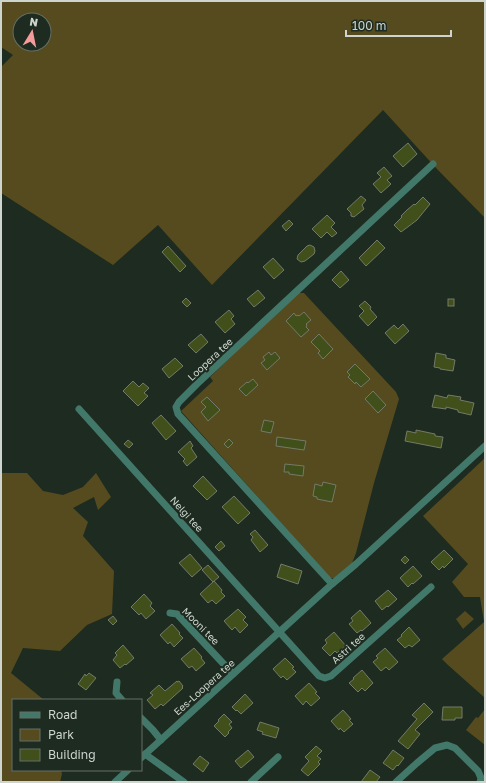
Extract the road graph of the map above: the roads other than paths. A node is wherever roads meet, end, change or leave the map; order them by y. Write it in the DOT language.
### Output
graph roads {
  1 [pos="433,164"];
  2 [pos="80,409"];
  3 [pos="485,446"];
  4 [pos="332,584"];
  5 [pos="431,587"];
  6 [pos="170,612"];
  7 [pos="280,632"];
  8 [pos="233,674"];
  9 [pos="117,682"];
  10 [pos="121,699"];
  11 [pos="142,719"];
  12 [pos="161,740"];
  13 [pos="143,756"];
  14 [pos="278,757"];
  15 [pos="127,771"];
  16 [pos="115,782"];
  17 [pos="184,782"];
  18 [pos="251,782"];
  19 [pos="396,782"];
  20 [pos="480,782"];
  1 -- 4 [label="street, Loopera tee"];
  2 -- 7 [label="street, Nelgi tee"];
  3 -- 4 [label="street"];
  4 -- 7 [label="street"];
  5 -- 7 [label="street, Astri tee"];
  6 -- 8 [label="street, Mooni tee"];
  7 -- 8 [label="street, Ees-Loopera tee"];
  8 -- 12 [label="street, Ees-Loopera tee"];
  9 -- 10 [label="street"];
  11 -- 12 [label="street"];
  12 -- 13 [label="street, Ees-Loopera tee"];
  13 -- 17 [label="street"];
  14 -- 18 [label="street"];
  15 -- 16 [label="street"];
  19 -- 20 [label="street"];
}
